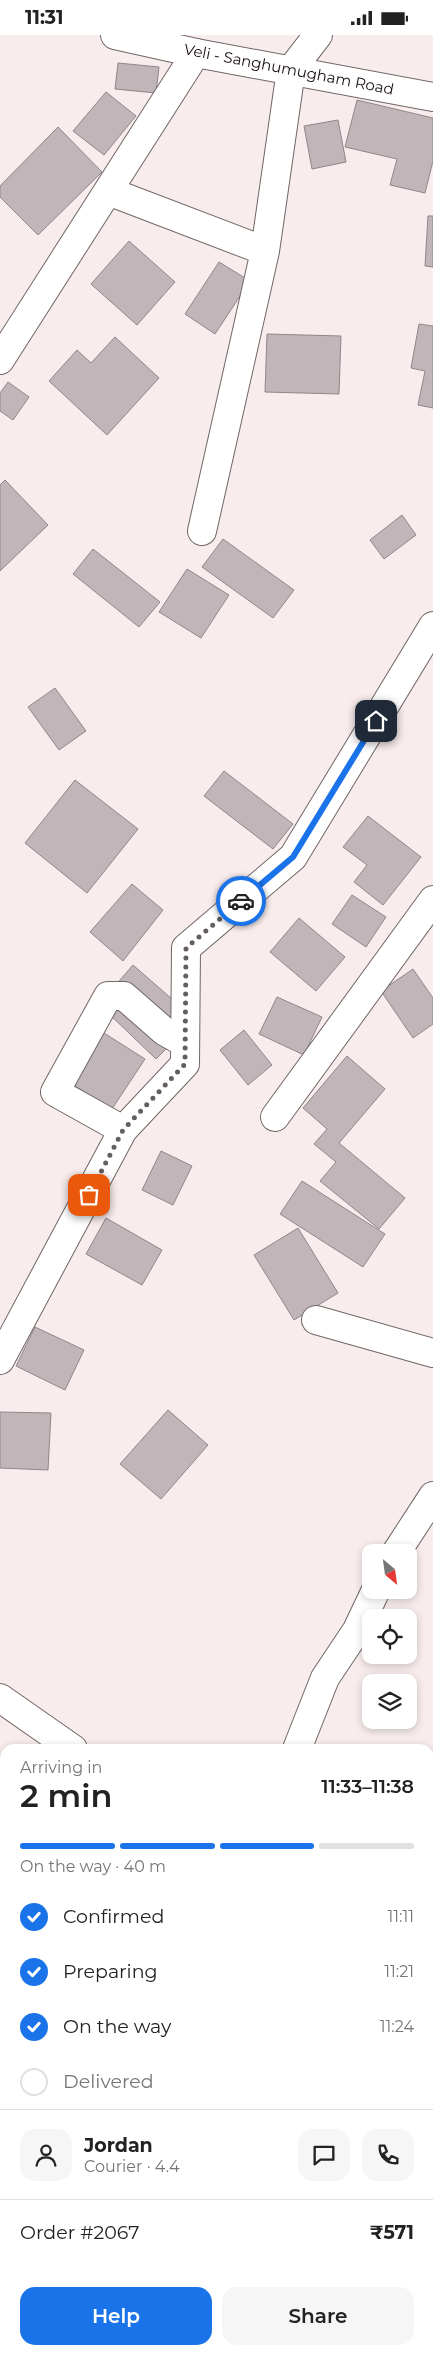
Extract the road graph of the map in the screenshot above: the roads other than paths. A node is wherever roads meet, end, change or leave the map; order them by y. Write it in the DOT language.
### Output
graph roads {
  1 [pos="120,35"];
  2 [pos="318,35"];
  3 [pos="196,53"];
  4 [pos="291,70"];
  5 [pos="433,97"];
  6 [pos="108,191"];
  7 [pos="265,251"];
  8 [pos="0,360"];
  9 [pos="202,531"];
  10 [pos="433,626"];
  11 [pos="433,900"];
  12 [pos="185,1043"];
  13 [pos="275,1117"];
  14 [pos="123,1130"];
  15 [pos="316,1321"];
  16 [pos="433,1353"];
  17 [pos="0,1360"];
  18 [pos="430,1505"];
  19 [pos="402,1544"];
  20 [pos="372,1599"];
  21 [pos="0,1698"];
  22 [pos="66,1744"];
  23 [pos="299,1744"];
  1 -- 3 [label="street, Veli - Sanghumugham Road"];
  2 -- 4 [label="street"];
  3 -- 4 [label="street, Veli - Sanghumugham Road"];
  3 -- 6 [label="street"];
  4 -- 5 [label="street, Veli - Sanghumugham Road"];
  4 -- 7 [label="street"];
  6 -- 7 [label="street"];
  6 -- 8 [label="street"];
  7 -- 9 [label="street"];
  10 -- 12 [label="street"];
  11 -- 13 [label="street"];
  12 -- 14 [label="street"];
  12 -- 14 [label="street"];
  14 -- 17 [label="street"];
  15 -- 16 [label="street"];
  18 -- 19 [label="street"];
  20 -- 23 [label="street"];
  21 -- 22 [label="street"];
}
